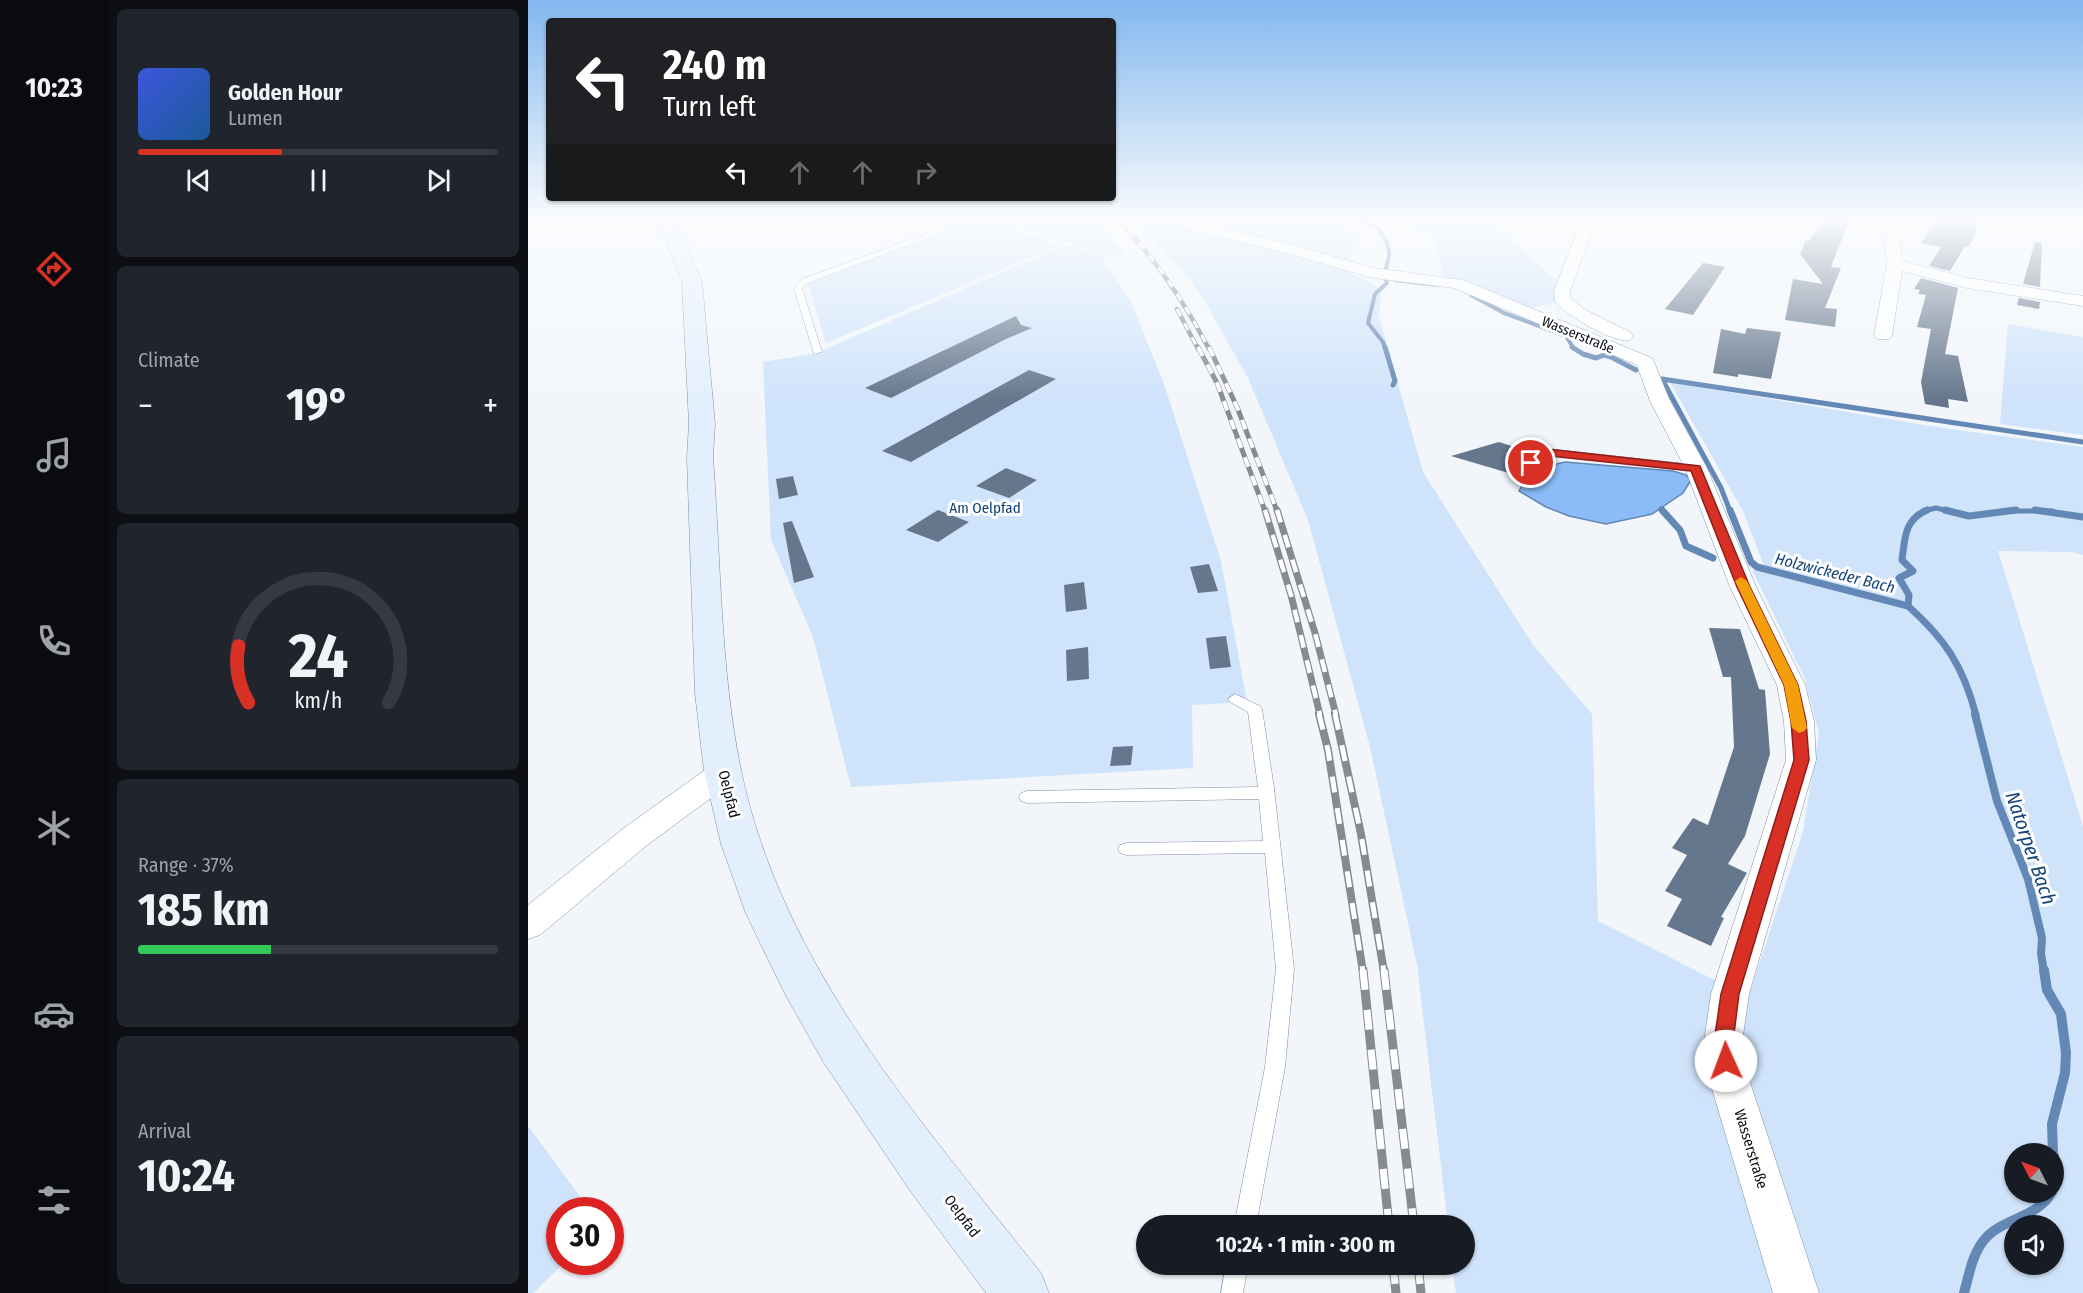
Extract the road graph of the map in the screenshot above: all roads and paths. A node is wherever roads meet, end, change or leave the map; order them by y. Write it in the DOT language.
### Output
graph roads {
  1 [pos="691,279"];
  2 [pos="810,279"];
  3 [pos="1431,279"];
  4 [pos="1566,279"];
  5 [pos="1892,279"];
  6 [pos="1953,279"];
  7 [pos="2083,301"];
  8 [pos="1883,335"];
  9 [pos="817,352"];
  10 [pos="1647,360"];
  11 [pos="1531,463"];
  12 [pos="1696,468"];
  13 [pos="1235,699"];
  14 [pos="723,773"];
  15 [pos="1266,793"];
  16 [pos="1027,797"];
  17 [pos="1270,847"];
  18 [pos="1126,849"];
  19 [pos="528,925"];
  20 [pos="1247,1215"];
  21 [pos="1235,1275"];
  22 [pos="1021,1293"];
  23 [pos="1232,1293"];
  24 [pos="1796,1293"];
  1 -- 14 [label="street, Oelpfad"];
  2 -- 9 [label="lane"];
  3 -- 10 [label="street, Wasserstraße"];
  4 -- 10 [label="street"];
  5 -- 8 [label="street"];
  6 -- 7 [label="street"];
  10 -- 12 [label="street, Wasserstraße"];
  11 -- 12 [label="lane"];
  12 -- 24 [label="street, Wasserstraße"];
  13 -- 15 [label="lane"];
  14 -- 19 [label="street"];
  14 -- 22 [label="street, Oelpfad"];
  15 -- 16 [label="lane"];
  15 -- 17 [label="lane"];
  17 -- 18 [label="lane"];
  17 -- 20 [label="lane"];
  21 -- 23 [label="lane"];
}
